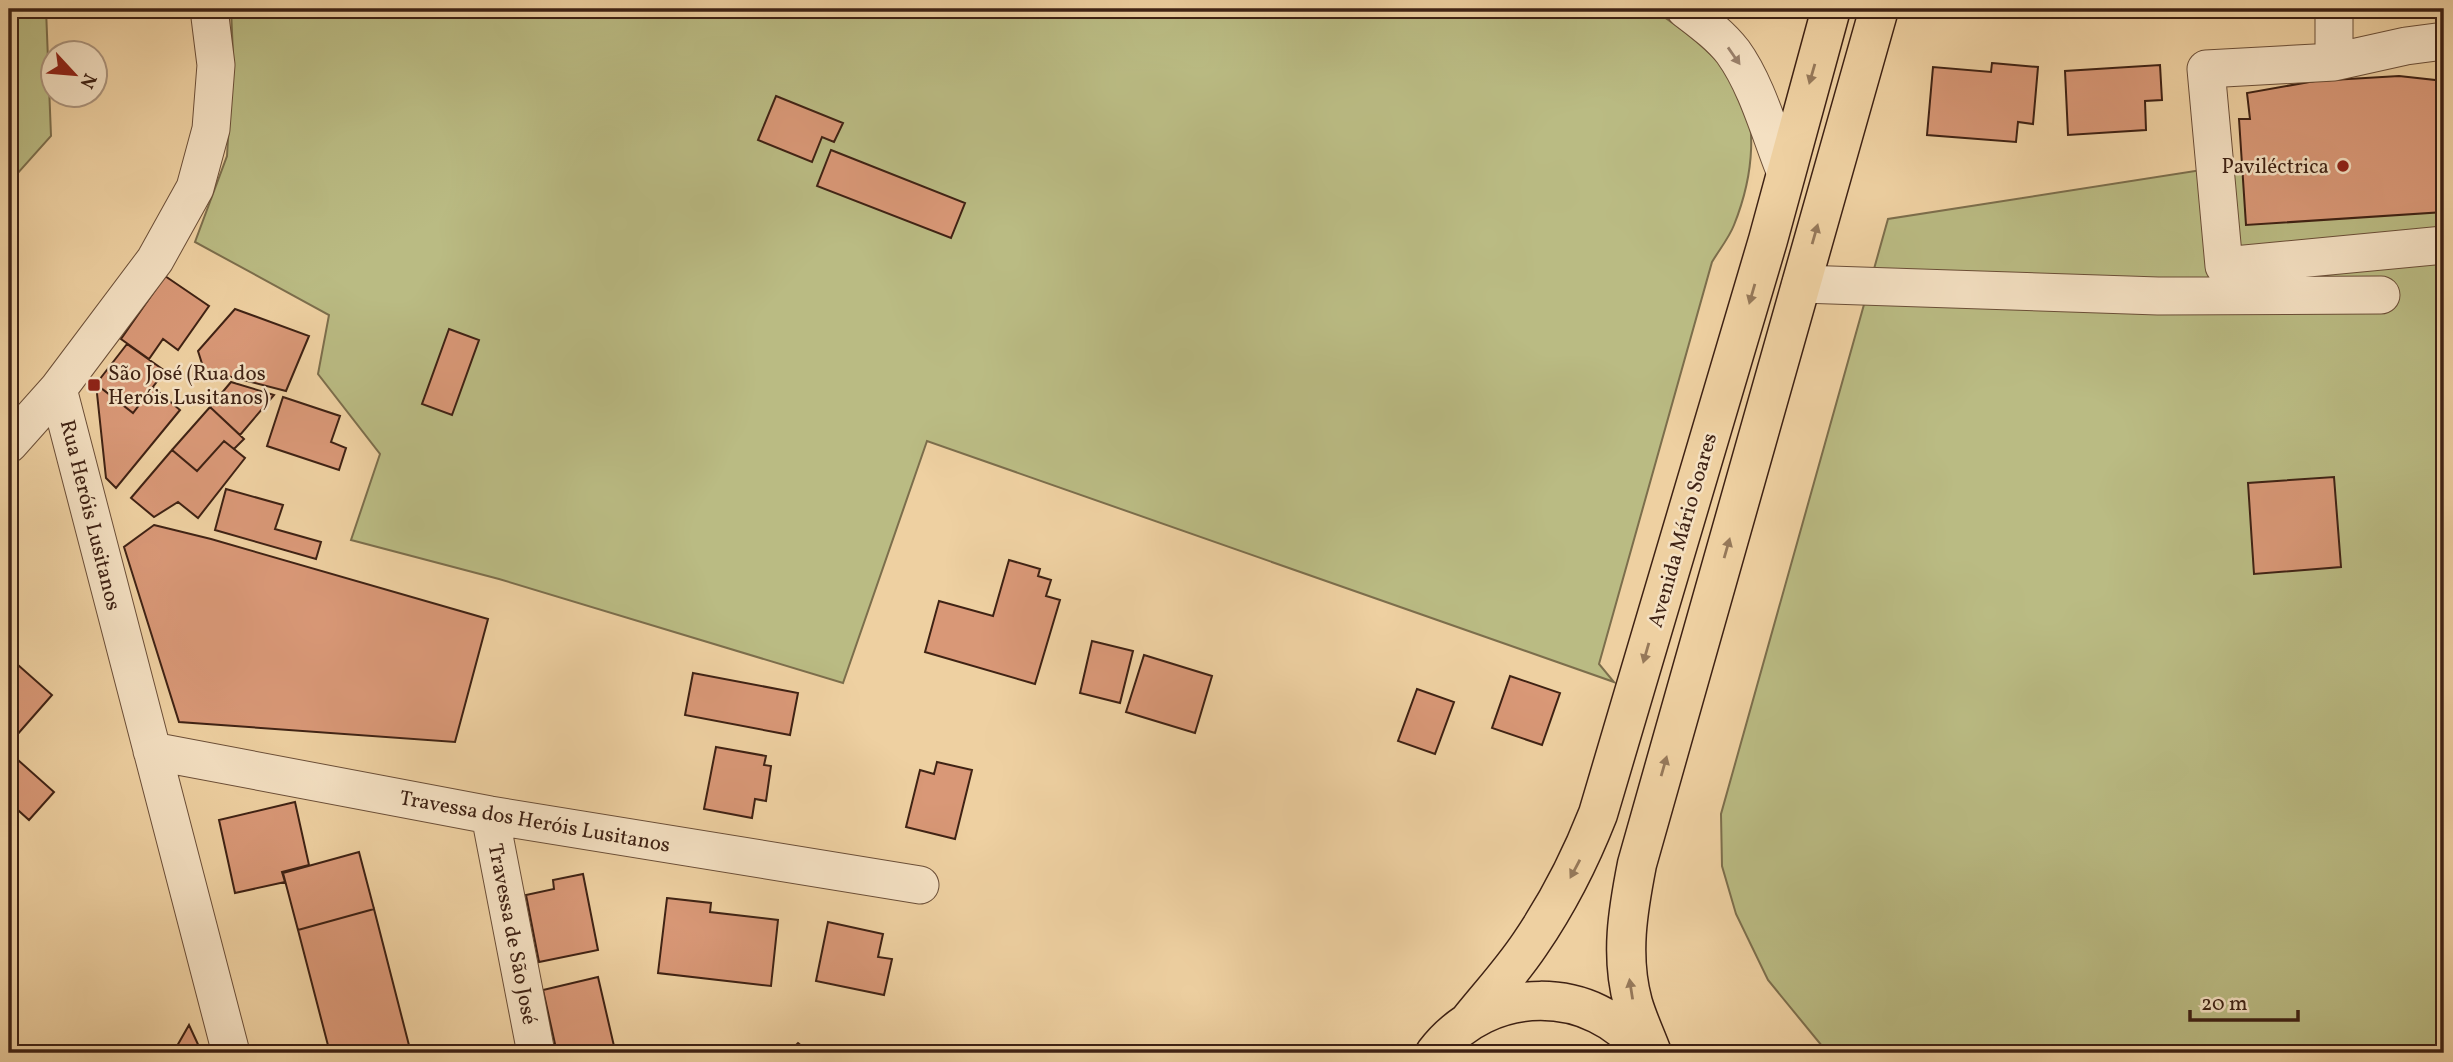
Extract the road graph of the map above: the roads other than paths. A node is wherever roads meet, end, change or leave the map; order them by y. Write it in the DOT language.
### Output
graph roads {
  1 [pos="209,9"];
  2 [pos="1685,9"];
  3 [pos="1831,9"];
  4 [pos="1882,9"];
  5 [pos="2334,35"];
  6 [pos="2444,41"];
  7 [pos="1784,171"];
  8 [pos="2444,245"];
  9 [pos="1801,284"];
  10 [pos="2381,295"];
  11 [pos="58,389"];
  12 [pos="9,444"];
  13 [pos="152,751"];
  14 [pos="490,815"];
  15 [pos="919,885"];
  16 [pos="1469,1021"];
  17 [pos="231,1053"];
  18 [pos="536,1053"];
  19 [pos="1435,1053"];
  20 [pos="1645,1053"];
  21 [pos="1652,1053"];
  1 -- 11 [label="street"];
  2 -- 7 [label="street, one-way"];
  3 -- 7 [label="main road, Avenida Mário Soares, one-way"];
  9 -- 4 [label="main road, one-way"];
  5 -- 6 [label="street"];
  5 -- 8 [label="street"];
  7 -- 16 [label="main road, Avenida Mário Soares, one-way"];
  9 -- 10 [label="street"];
  21 -- 9 [label="main road, one-way"];
  11 -- 12 [label="street"];
  11 -- 13 [label="street, Rua Heróis Lusitanos"];
  13 -- 14 [label="street, Travessa dos Heróis Lusitanos"];
  13 -- 17 [label="street, Rua Heróis Lusitanos"];
  14 -- 15 [label="street, Travessa dos Heróis Lusitanos"];
  14 -- 18 [label="street, Travessa de São José"];
  16 -- 19 [label="main road"];
  16 -- 20 [label="main road"];
}
